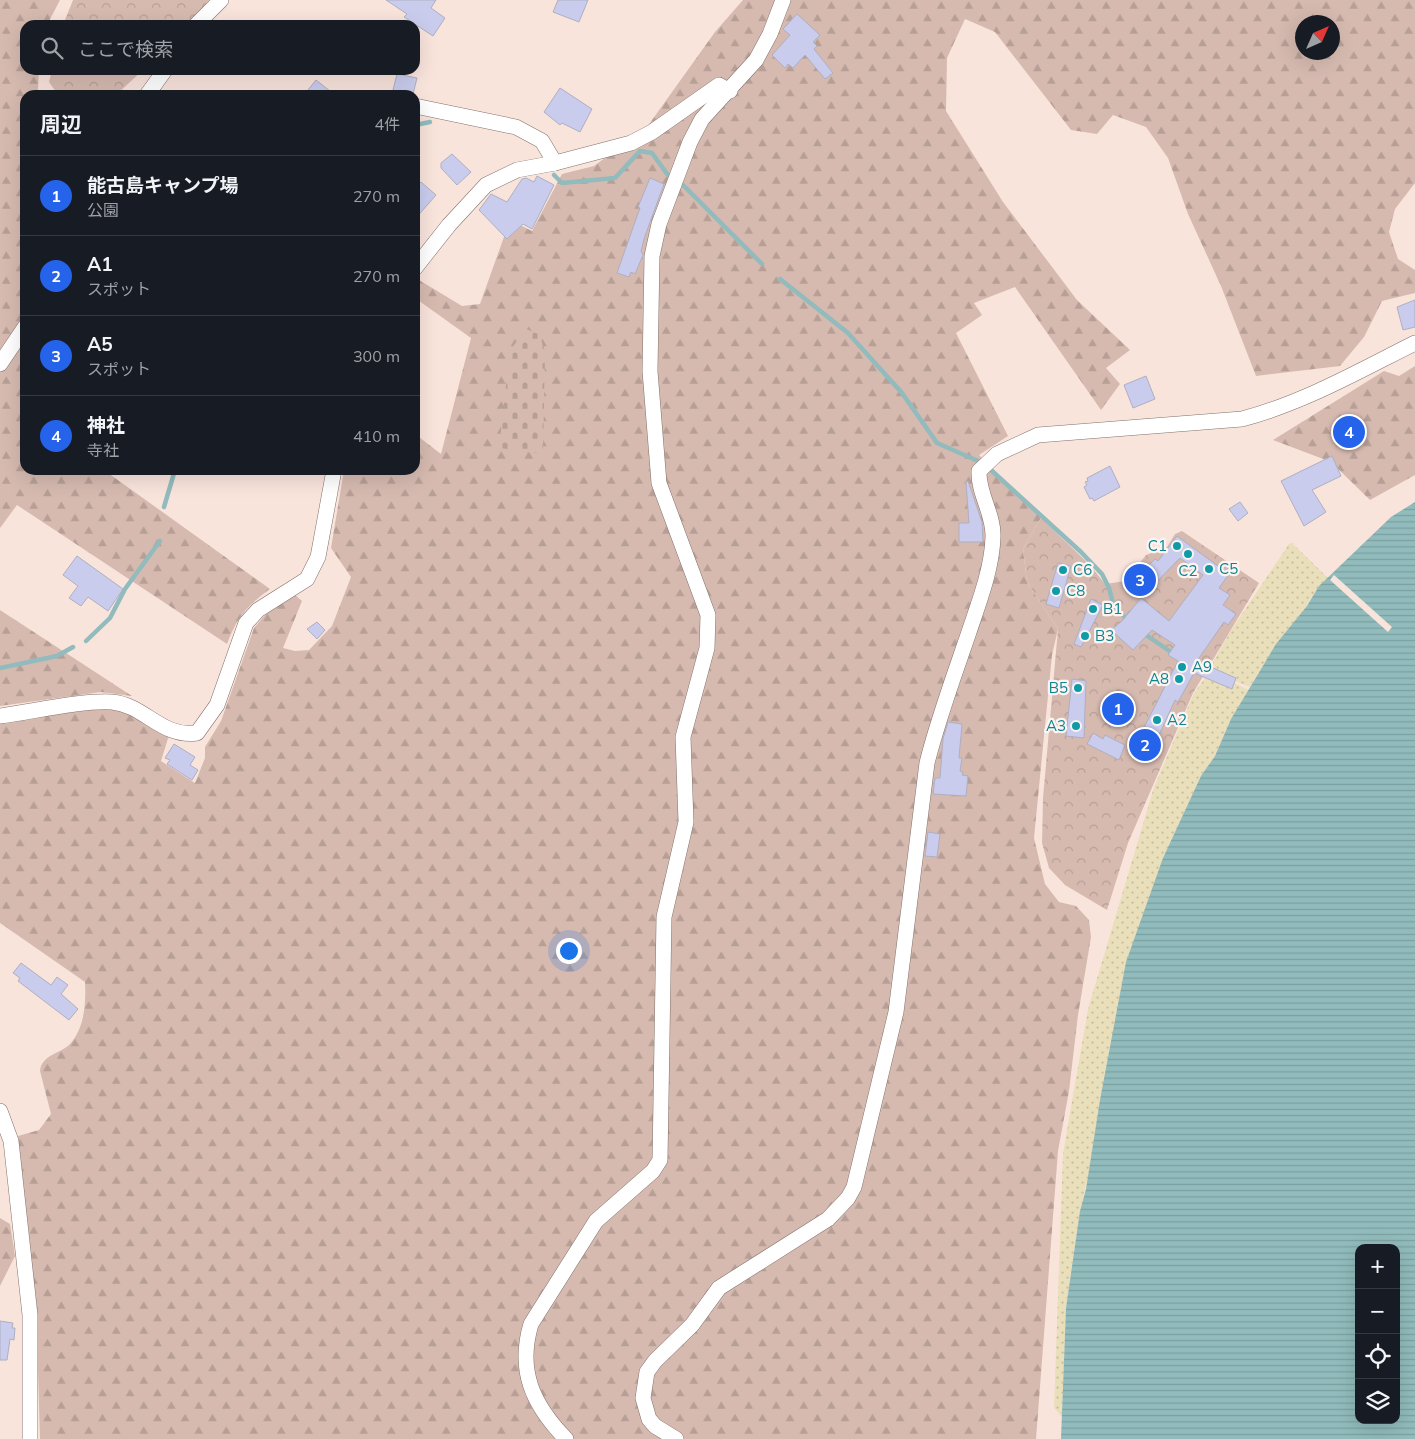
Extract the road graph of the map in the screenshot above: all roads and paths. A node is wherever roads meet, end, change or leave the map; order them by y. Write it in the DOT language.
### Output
graph roads {
  1 [pos="221,0"];
  2 [pos="783,0"];
  3 [pos="201,20"];
  4 [pos="162,75"];
  5 [pos="151,90"];
  6 [pos="730,91"];
  7 [pos="420,107"];
  8 [pos="555,163"];
  9 [pos="420,262"];
  10 [pos="20,334"];
  11 [pos="1415,343"];
  12 [pos="0,364"];
  13 [pos="333,475"];
  14 [pos="0,716"];
  15 [pos="0,1111"];
  16 [pos="30,1439"];
  17 [pos="566,1439"];
  18 [pos="676,1439"];
  1 -- 3 [label="street"];
  2 -- 6 [label="street"];
  4 -- 5 [label="street"];
  6 -- 8 [label="street"];
  6 -- 17 [label="street"];
  7 -- 8 [label="street"];
  8 -- 9 [label="street"];
  10 -- 12 [label="street"];
  11 -- 18 [label="street"];
  13 -- 14 [label="street"];
  15 -- 16 [label="street"];
}
